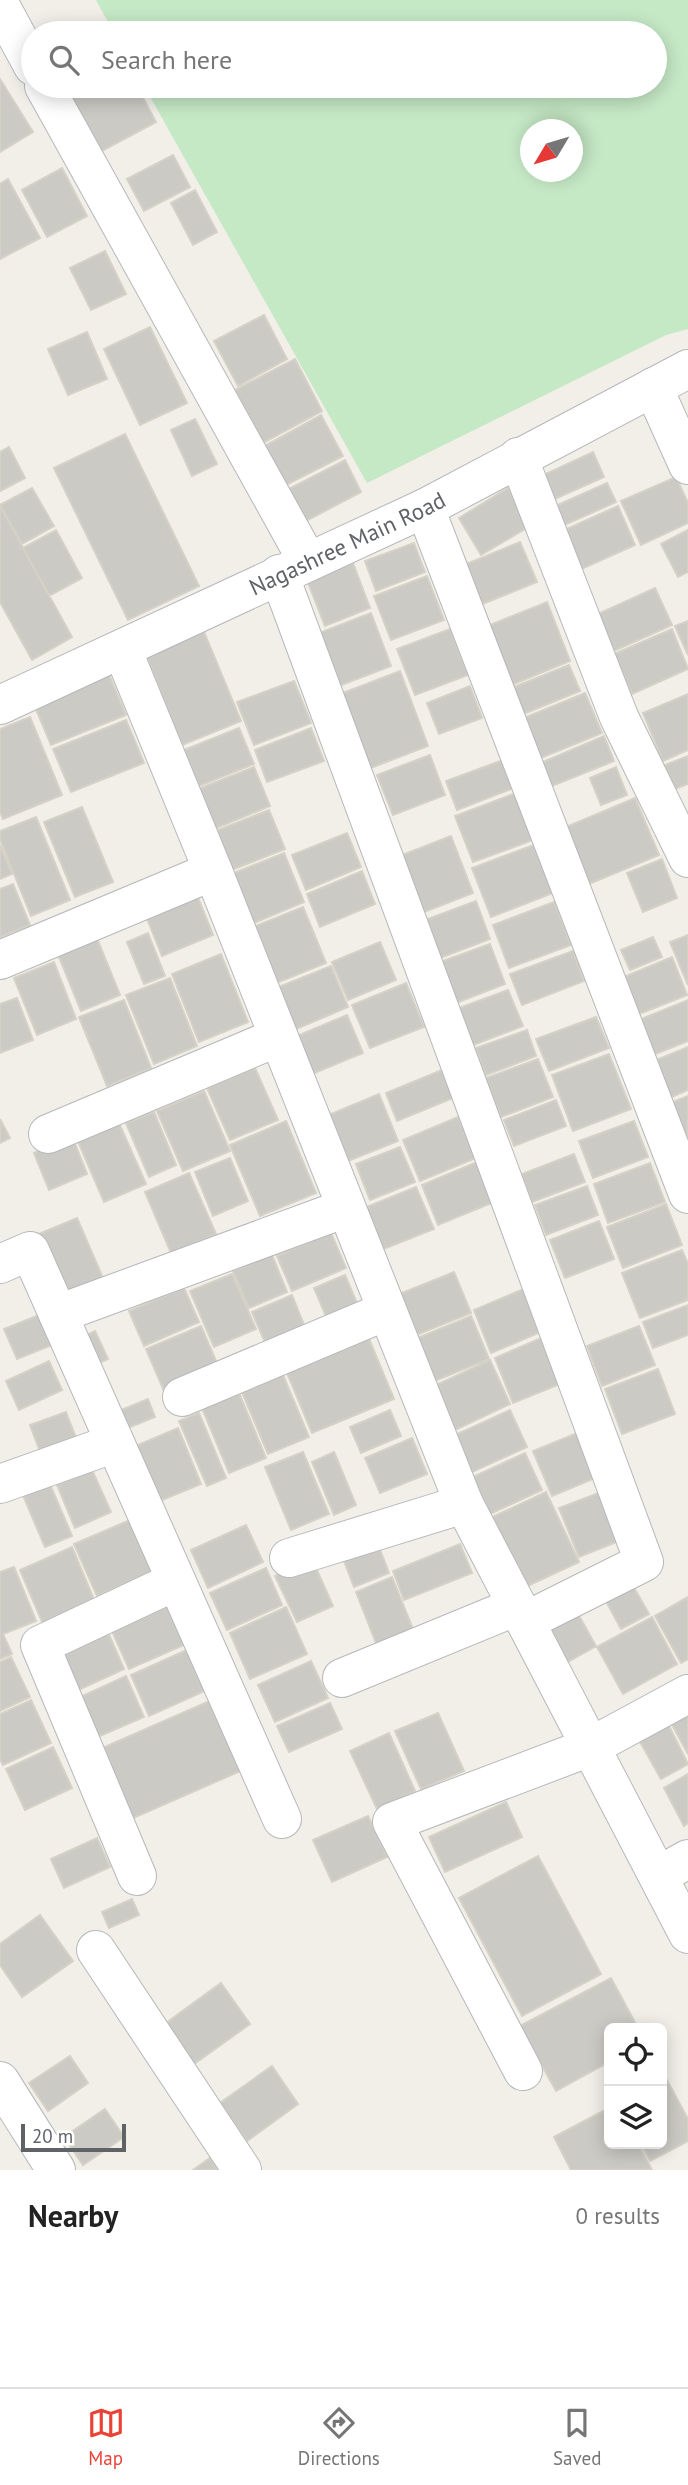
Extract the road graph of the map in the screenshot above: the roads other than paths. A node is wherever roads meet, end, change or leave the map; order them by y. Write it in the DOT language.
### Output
graph roads {
  1 [pos="4,21"];
  2 [pos="21,47"];
  3 [pos="50,98"];
  4 [pos="688,369"];
  5 [pos="653,387"];
  6 [pos="518,457"];
  7 [pos="688,465"];
  8 [pos="425,508"];
  9 [pos="293,568"];
  10 [pos="122,649"];
  11 [pos="0,705"];
  12 [pos="688,858"];
  13 [pos="213,871"];
  14 [pos="0,960"];
  15 [pos="278,1037"];
  16 [pos="48,1134"];
  17 [pos="688,1194"];
  18 [pos="346,1208"];
  19 [pos="0,1264"];
  20 [pos="386,1311"];
  21 [pos="58,1314"];
  22 [pos="182,1397"];
  23 [pos="115,1443"];
  24 [pos="0,1484"];
  25 [pos="464,1504"];
  26 [pos="289,1558"];
  27 [pos="176,1581"];
  28 [pos="521,1613"];
  29 [pos="342,1678"];
  30 [pos="688,1694"];
  31 [pos="590,1747"];
  32 [pos="282,1819"];
  33 [pos="673,1867"];
  34 [pos="137,1876"];
  35 [pos="688,1934"];
  36 [pos="96,1950"];
  37 [pos="523,2071"];
  38 [pos="6,2102"];
  39 [pos="56,2170"];
  40 [pos="242,2170"];
  1 -- 2 [label="street"];
  3 -- 9 [label="street"];
  4 -- 5 [label="street, Nagashree Main Road"];
  5 -- 6 [label="street, Nagashree Main Road"];
  5 -- 7 [label="street"];
  6 -- 8 [label="street, Nagashree Main Road"];
  6 -- 12 [label="street"];
  8 -- 9 [label="street, Nagashree Main Road"];
  8 -- 17 [label="street"];
  9 -- 10 [label="street, Nagashree Main Road"];
  9 -- 28 [label="street"];
  10 -- 11 [label="street, Nagashree Main Road"];
  10 -- 13 [label="street"];
  13 -- 14 [label="street"];
  13 -- 15 [label="street"];
  15 -- 16 [label="street"];
  15 -- 18 [label="street"];
  18 -- 20 [label="street"];
  18 -- 21 [label="street"];
  19 -- 21 [label="street"];
  20 -- 22 [label="street"];
  20 -- 25 [label="street"];
  21 -- 23 [label="street"];
  23 -- 24 [label="street"];
  23 -- 27 [label="street"];
  25 -- 26 [label="street"];
  25 -- 28 [label="street"];
  27 -- 32 [label="street"];
  27 -- 34 [label="street"];
  28 -- 29 [label="street"];
  28 -- 31 [label="street"];
  30 -- 31 [label="street"];
  31 -- 33 [label="street"];
  31 -- 37 [label="street"];
  33 -- 35 [label="street"];
  36 -- 40 [label="street"];
  38 -- 39 [label="street"];
}
